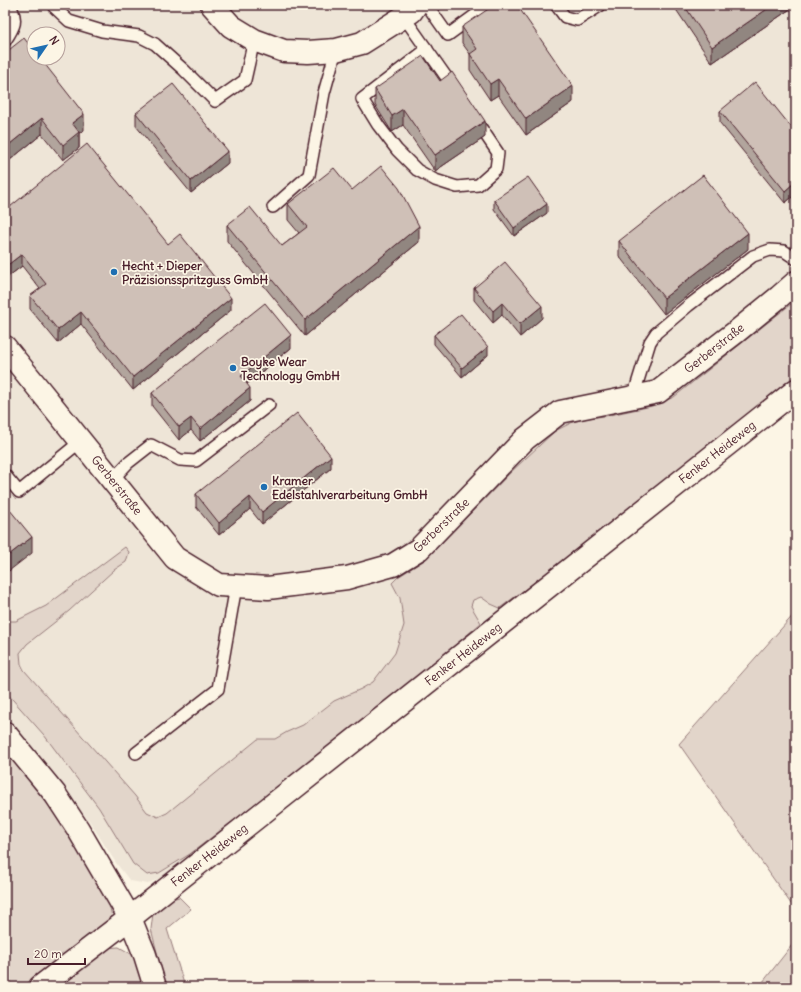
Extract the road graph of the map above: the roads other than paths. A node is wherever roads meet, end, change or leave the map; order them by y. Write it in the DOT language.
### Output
graph roads {
  1 [pos="10,5"];
  2 [pos="53,5"];
  3 [pos="212,5"];
  4 [pos="427,5"];
  5 [pos="556,5"];
  6 [pos="600,5"];
  7 [pos="410,11"];
  8 [pos="481,11"];
  9 [pos="5,40"];
  10 [pos="254,40"];
  11 [pos="336,50"];
  12 [pos="427,50"];
  13 [pos="460,96"];
  14 [pos="473,115"];
  15 [pos="273,207"];
  16 [pos="796,259"];
  17 [pos="796,282"];
  18 [pos="5,347"];
  19 [pos="796,390"];
  20 [pos="633,397"];
  21 [pos="269,405"];
  22 [pos="81,441"];
  23 [pos="5,475"];
  24 [pos="112,480"];
  25 [pos="236,586"];
  26 [pos="5,733"];
  27 [pos="136,753"];
  28 [pos="130,918"];
  29 [pos="40,987"];
  30 [pos="154,987"];
  1 -- 9 [label="lane"];
  2 -- 10 [label="lane"];
  3 -- 10 [label="street"];
  4 -- 8 [label="lane"];
  5 -- 6 [label="lane"];
  7 -- 11 [label="street"];
  7 -- 12 [label="lane"];
  10 -- 11 [label="street"];
  11 -- 15 [label="lane"];
  12 -- 13 [label="lane"];
  12 -- 14 [label="lane"];
  16 -- 20 [label="lane"];
  17 -- 20 [label="street, Gerberstraße"];
  18 -- 22 [label="street, Gerberstraße"];
  19 -- 28 [label="street, Fenker Heideweg"];
  20 -- 25 [label="street, Gerberstraße"];
  21 -- 24 [label="lane"];
  22 -- 23 [label="lane"];
  22 -- 24 [label="street, Gerberstraße"];
  24 -- 25 [label="street, Gerberstraße"];
  25 -- 27 [label="lane"];
  26 -- 28 [label="street"];
  28 -- 29 [label="street, Fenker Heideweg"];
  28 -- 30 [label="street"];
}
